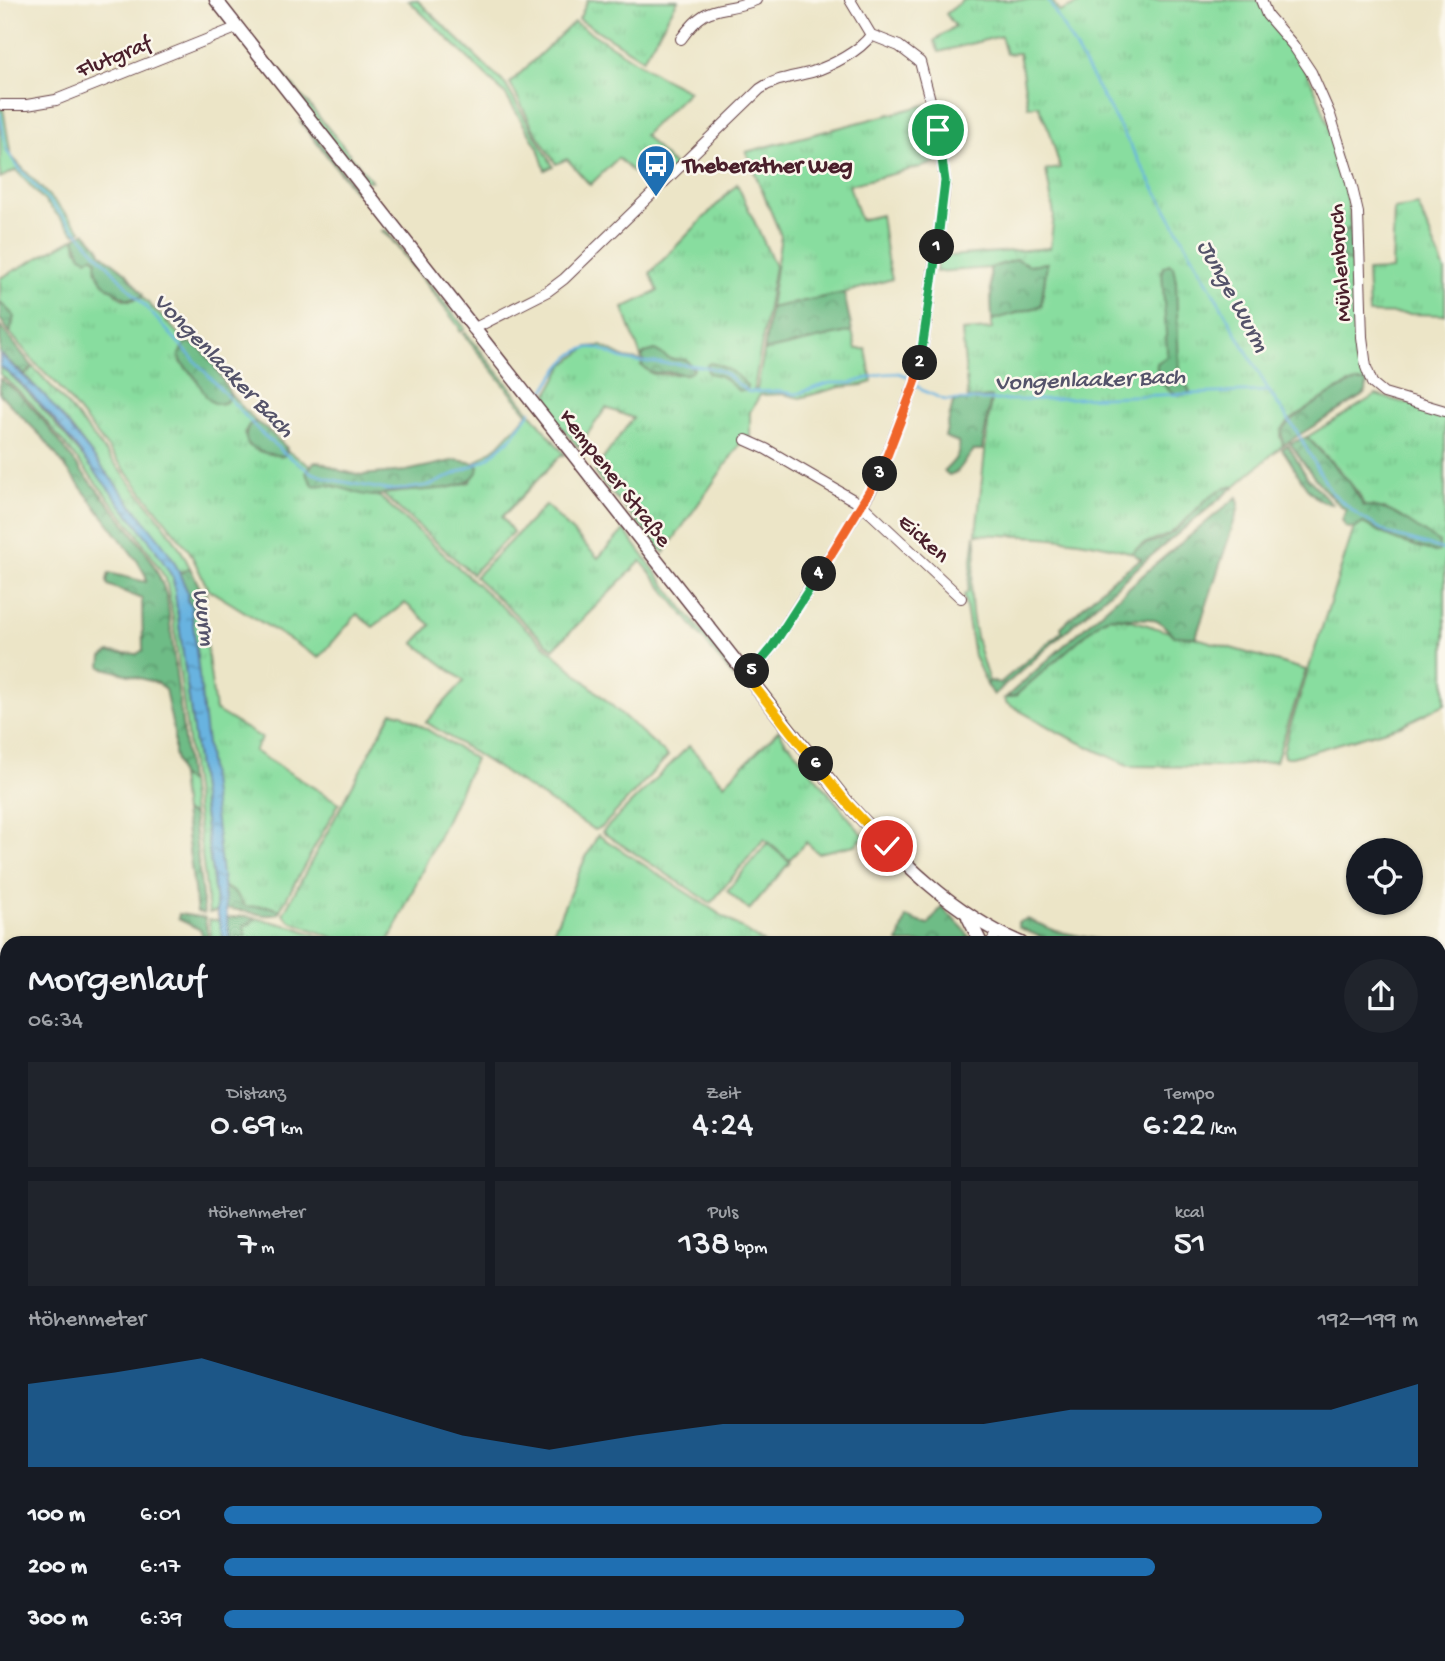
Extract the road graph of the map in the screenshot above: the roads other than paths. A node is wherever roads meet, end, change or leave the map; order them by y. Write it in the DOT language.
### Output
graph roads {
  1 [pos="216,0"];
  2 [pos="756,0"];
  3 [pos="850,0"];
  4 [pos="1261,0"];
  5 [pos="236,28"];
  6 [pos="871,35"];
  7 [pos="681,39"];
  8 [pos="2,105"];
  9 [pos="473,329"];
  10 [pos="1445,411"];
  11 [pos="746,440"];
  12 [pos="862,505"];
  13 [pos="961,598"];
  14 [pos="748,678"];
  15 [pos="966,913"];
  16 [pos="978,936"];
  17 [pos="995,936"];
  1 -- 5 [label="main road, Kempener Straße"];
  2 -- 7 [label="street"];
  3 -- 6 [label="street"];
  4 -- 10 [label="street, Mühlenbruch"];
  5 -- 8 [label="street, Flutgraf"];
  5 -- 9 [label="main road, Kempener Straße"];
  6 -- 9 [label="street"];
  6 -- 12 [label="street"];
  9 -- 14 [label="main road, Kempener Straße"];
  11 -- 12 [label="street, Eicken"];
  12 -- 13 [label="street, Eicken"];
  12 -- 14 [label="street"];
  14 -- 15 [label="main road, Kempener Straße"];
  15 -- 16 [label="main road"];
  15 -- 17 [label="main road, Kempener Straße"];
}
